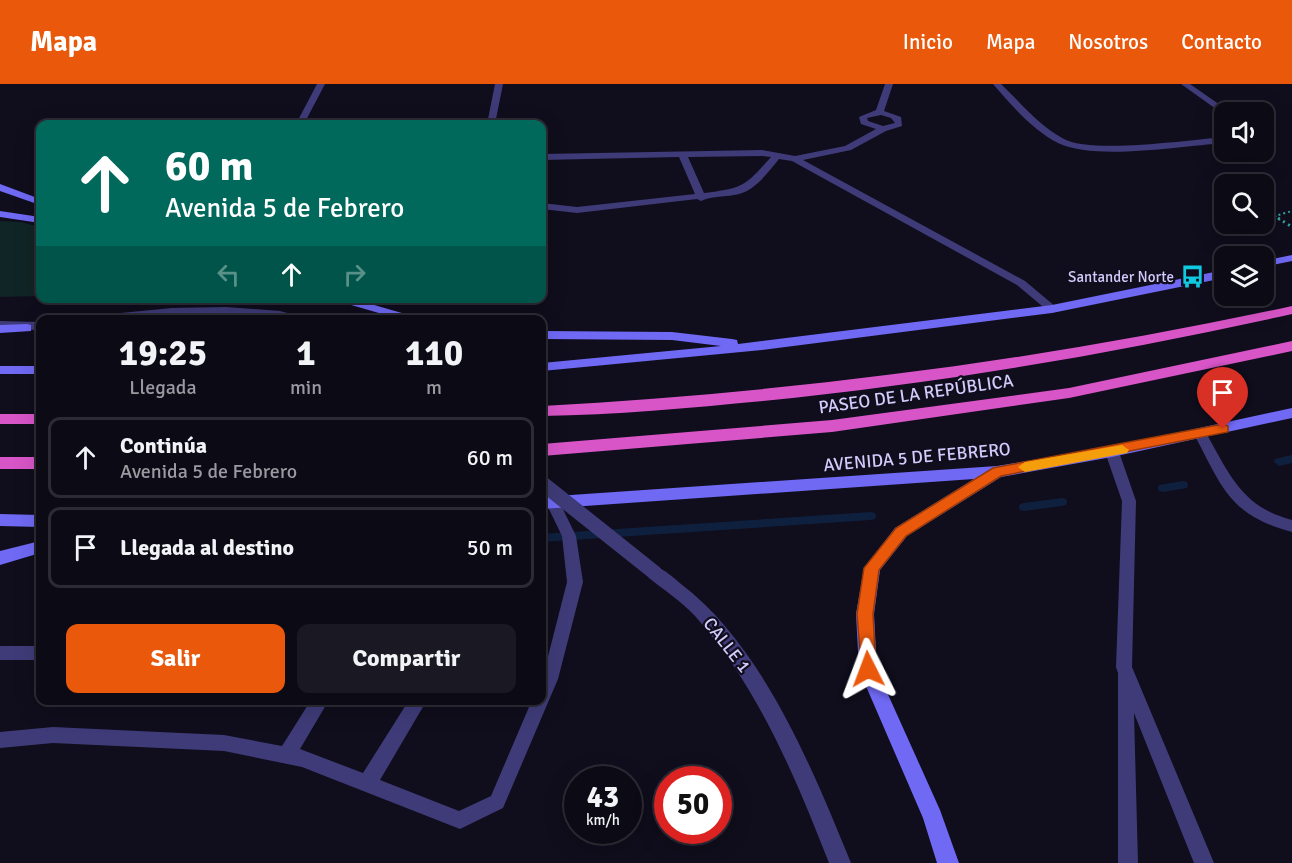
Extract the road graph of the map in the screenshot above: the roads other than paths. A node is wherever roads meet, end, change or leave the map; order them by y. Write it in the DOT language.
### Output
graph roads {
  1 [pos="321,84"];
  2 [pos="499,84"];
  3 [pos="889,84"];
  4 [pos="997,84"];
  5 [pos="1185,84"];
  6 [pos="1214,104"];
  7 [pos="880,112"];
  8 [pos="302,120"];
  9 [pos="492,120"];
  10 [pos="883,129"];
  11 [pos="1214,141"];
  12 [pos="683,155"];
  13 [pos="778,155"];
  14 [pos="546,157"];
  15 [pos="795,159"];
  16 [pos="0,187"];
  17 [pos="701,198"];
  18 [pos="36,200"];
  19 [pos="546,206"];
  20 [pos="0,214"];
  21 [pos="36,219"];
  22 [pos="1292,258"];
  23 [pos="1274,262"];
  24 [pos="1214,276"];
  25 [pos="353,303"];
  26 [pos="1052,309"];
  27 [pos="1292,310"];
  28 [pos="125,315"];
  29 [pos="273,315"];
  30 [pos="400,315"];
  31 [pos="0,327"];
  32 [pos="34,327"];
  33 [pos="546,335"];
  34 [pos="762,346"];
  35 [pos="1292,346"];
  36 [pos="546,367"];
  37 [pos="0,370"];
  38 [pos="36,370"];
  39 [pos="546,411"];
  40 [pos="1292,413"];
  41 [pos="0,419"];
  42 [pos="36,419"];
  43 [pos="1200,434"];
  44 [pos="546,450"];
  45 [pos="1112,452"];
  46 [pos="0,463"];
  47 [pos="36,463"];
  48 [pos="998,472"];
  49 [pos="546,486"];
  50 [pos="547,503"];
  51 [pos="0,520"];
  52 [pos="36,521"];
  53 [pos="1292,526"];
  54 [pos="36,548"];
  55 [pos="0,558"];
  56 [pos="0,653"];
  57 [pos="36,653"];
  58 [pos="1124,668"];
  59 [pos="546,688"];
  60 [pos="318,705"];
  61 [pos="416,705"];
  62 [pos="539,705"];
  63 [pos="0,740"];
  64 [pos="286,756"];
  65 [pos="367,784"];
  66 [pos="840,863"];
  67 [pos="948,863"];
  68 [pos="1128,863"];
  69 [pos="1204,863"];
  1 -- 8 [label="lane"];
  2 -- 9 [label="lane"];
  3 -- 7 [label="lane"];
  4 -- 11 [label="lane"];
  5 -- 6 [label="lane"];
  7 -- 10 [label="lane"];
  7 -- 10 [label="lane"];
  10 -- 15 [label="lane"];
  12 -- 13 [label="lane"];
  12 -- 14 [label="lane"];
  12 -- 17 [label="lane"];
  13 -- 15 [label="lane"];
  13 -- 17 [label="lane"];
  15 -- 26 [label="lane"];
  16 -- 18 [label="main road"];
  17 -- 19 [label="lane"];
  20 -- 21 [label="main road"];
  22 -- 23 [label="main road"];
  24 -- 26 [label="main road"];
  25 -- 30 [label="main road"];
  26 -- 34 [label="main road"];
  27 -- 39 [label="highway, PASEO DE LA REPÚBLICA"];
  28 -- 29 [label="street"];
  31 -- 32 [label="main road"];
  33 -- 34 [label="main road"];
  34 -- 36 [label="main road"];
  35 -- 44 [label="highway, PASEO DE LA REPÚBLICA"];
  37 -- 38 [label="main road"];
  40 -- 43 [label="main road, AVENIDA 5 DE FEBRERO"];
  41 -- 42 [label="highway"];
  43 -- 45 [label="main road, AVENIDA 5 DE FEBRERO"];
  43 -- 53 [label="lane"];
  45 -- 48 [label="main road, AVENIDA 5 DE FEBRERO"];
  45 -- 58 [label="lane"];
  46 -- 47 [label="highway"];
  48 -- 50 [label="main road, AVENIDA 5 DE FEBRERO"];
  48 -- 67 [label="main road"];
  49 -- 66 [label="street, CALLE 1, bridge"];
  50 -- 59 [label="lane"];
  51 -- 52 [label="main road"];
  54 -- 55 [label="main road"];
  56 -- 57 [label="lane"];
  58 -- 68 [label="lane"];
  58 -- 69 [label="lane"];
  60 -- 64 [label="lane"];
  61 -- 65 [label="lane"];
  62 -- 65 [label="lane"];
  63 -- 64 [label="lane"];
  64 -- 65 [label="lane"];
}
